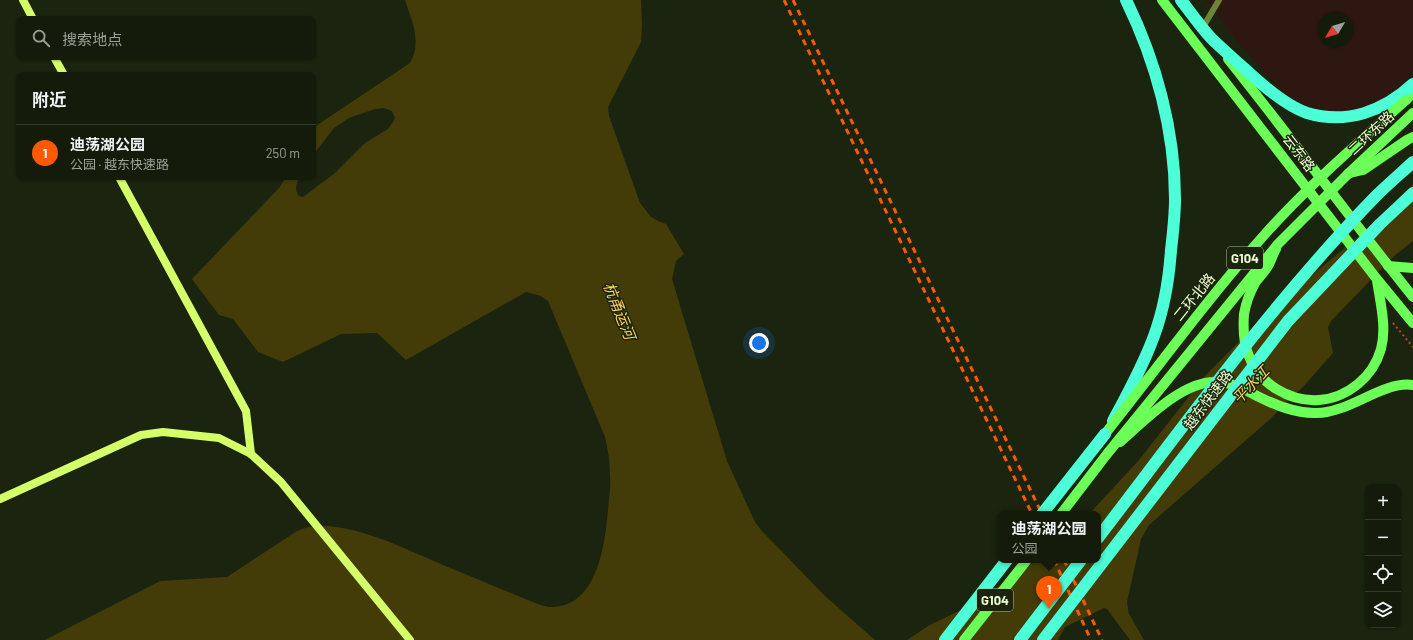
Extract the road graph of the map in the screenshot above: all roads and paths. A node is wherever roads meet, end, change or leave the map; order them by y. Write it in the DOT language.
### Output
graph roads {
  1 [pos="23,0"];
  2 [pos="1126,0"];
  3 [pos="1162,0"];
  4 [pos="1181,0"];
  5 [pos="1219,0"];
  6 [pos="31,16"];
  7 [pos="1202,27"];
  8 [pos="1211,38"];
  9 [pos="56,60"];
  10 [pos="62,72"];
  11 [pos="1413,84"];
  12 [pos="1409,96"];
  13 [pos="1413,113"];
  14 [pos="1413,137"];
  15 [pos="1413,162"];
  16 [pos="1348,174"];
  17 [pos="121,180"];
  18 [pos="1413,193"];
  19 [pos="1278,244"];
  20 [pos="1388,266"];
  21 [pos="1413,268"];
  22 [pos="1376,278"];
  23 [pos="1413,297"];
  24 [pos="1381,308"];
  25 [pos="1413,323"];
  26 [pos="1413,347"];
  27 [pos="1413,385"];
  28 [pos="1105,434"];
  29 [pos="251,454"];
  30 [pos="1107,454"];
  31 [pos="0,499"];
  32 [pos="1044,511"];
  33 [pos="1063,511"];
  34 [pos="1101,534"];
  35 [pos="1005,563"];
  36 [pos="1025,563"];
  37 [pos="1079,563"];
  38 [pos="410,640"];
  39 [pos="944,640"];
  40 [pos="964,640"];
  41 [pos="1020,640"];
  42 [pos="1043,640"];
  1 -- 6 [label="street"];
  2 -- 28 [label="highway, bridge"];
  3 -- 22 [label="main road, 云东路"];
  4 -- 7 [label="highway"];
  5 -- 7 [label="lane"];
  7 -- 8 [label="highway"];
  8 -- 11 [label="highway"];
  8 -- 20 [label="main road, 云东路"];
  9 -- 10 [label="street"];
  12 -- 28 [label="main road, 二环北路 / G104, bridge"];
  13 -- 16 [label="main road, 二环东路"];
  14 -- 16 [label="main road"];
  15 -- 34 [label="highway, 越东快速路, bridge"];
  16 -- 19 [label="main road, G104, bridge"];
  17 -- 29 [label="street"];
  18 -- 42 [label="highway, 越东快速路, bridge"];
  19 -- 24 [label="main road, bridge"];
  19 -- 30 [label="main road, G104, bridge"];
  20 -- 21 [label="main road"];
  20 -- 23 [label="main road, 云东路"];
  22 -- 24 [label="main road"];
  22 -- 25 [label="main road, 云东路"];
  24 -- 26 [label="path"];
  27 -- 30 [label="main road, bridge"];
  28 -- 32 [label="highway, 二环北路 / G104, bridge"];
  29 -- 31 [label="street"];
  29 -- 38 [label="street"];
  30 -- 33 [label="main road, G104, bridge"];
  35 -- 39 [label="highway, G104"];
  36 -- 40 [label="main road, G104"];
  37 -- 41 [label="highway, bridge"];
}
